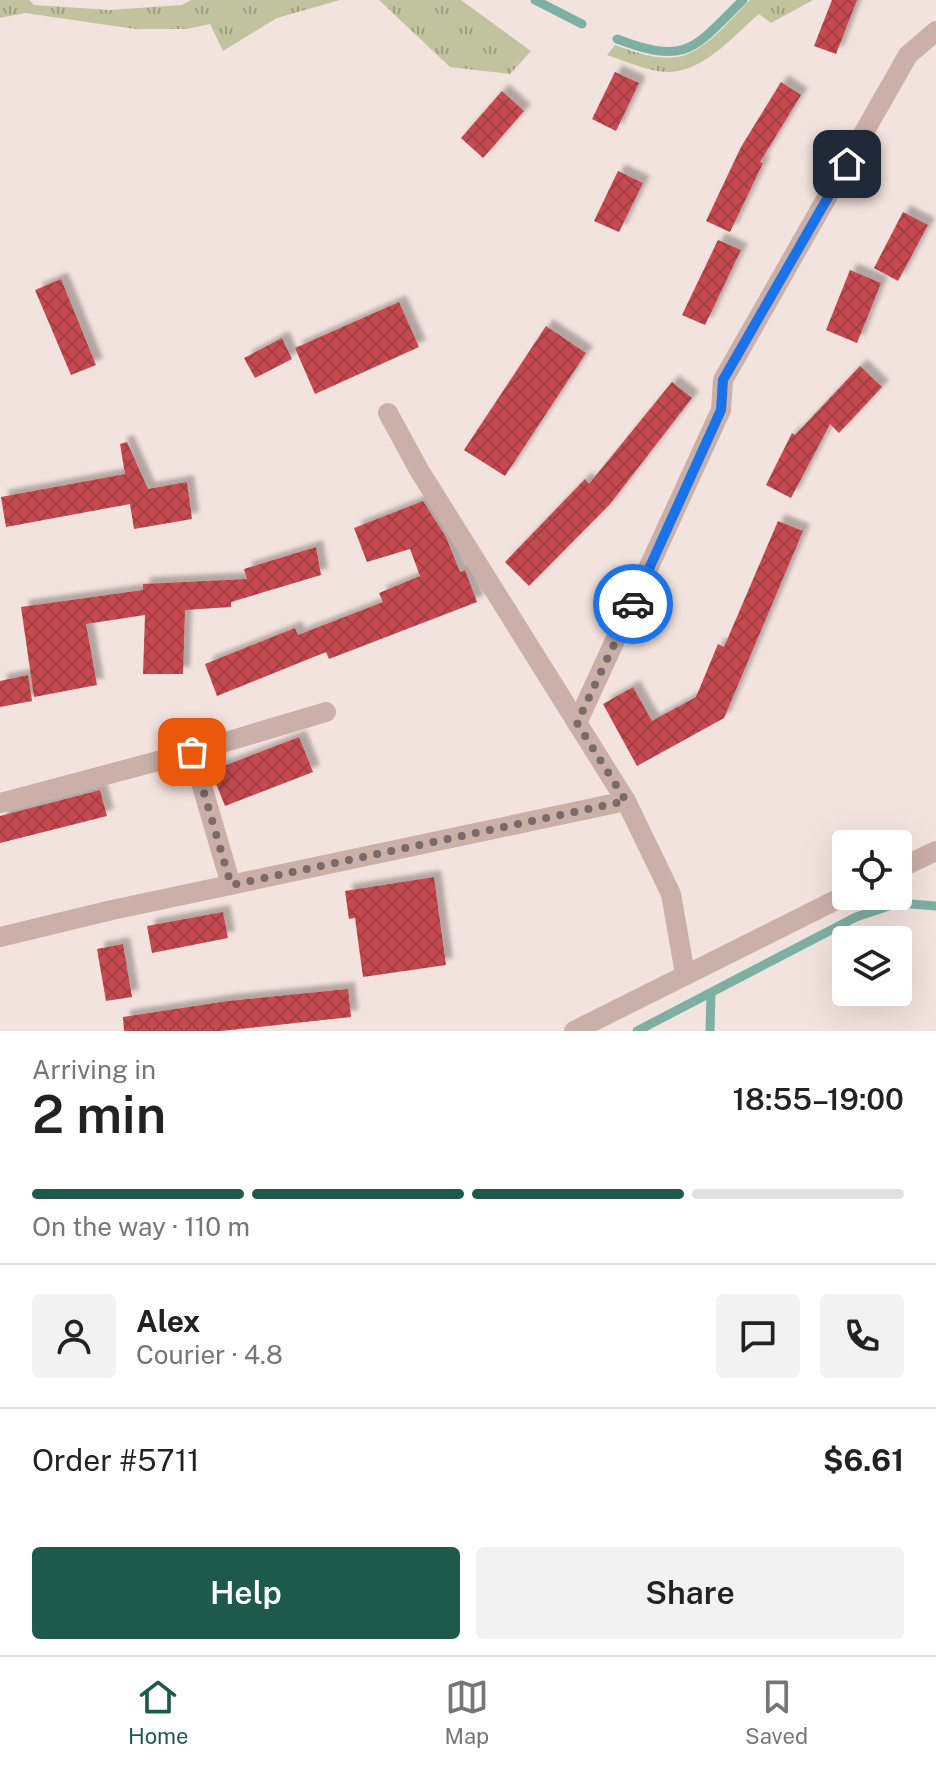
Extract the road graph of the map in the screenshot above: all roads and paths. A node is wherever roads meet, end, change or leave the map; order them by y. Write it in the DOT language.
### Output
graph roads {
  1 [pos="936,31"];
  2 [pos="388,413"];
  3 [pos="326,712"];
  4 [pos="577,723"];
  5 [pos="192,752"];
  6 [pos="626,801"];
  7 [pos="0,803"];
  8 [pos="936,851"];
  9 [pos="912,862"];
  10 [pos="231,885"];
  11 [pos="832,902"];
  12 [pos="0,937"];
  13 [pos="685,974"];
  14 [pos="574,1031"];
  1 -- 4 [label="street"];
  2 -- 4 [label="street"];
  3 -- 5 [label="street"];
  4 -- 6 [label="street"];
  5 -- 7 [label="street"];
  5 -- 10 [label="street"];
  6 -- 10 [label="street"];
  6 -- 13 [label="street"];
  8 -- 9 [label="street"];
  10 -- 12 [label="street"];
  11 -- 13 [label="street"];
  13 -- 14 [label="street"];
}
